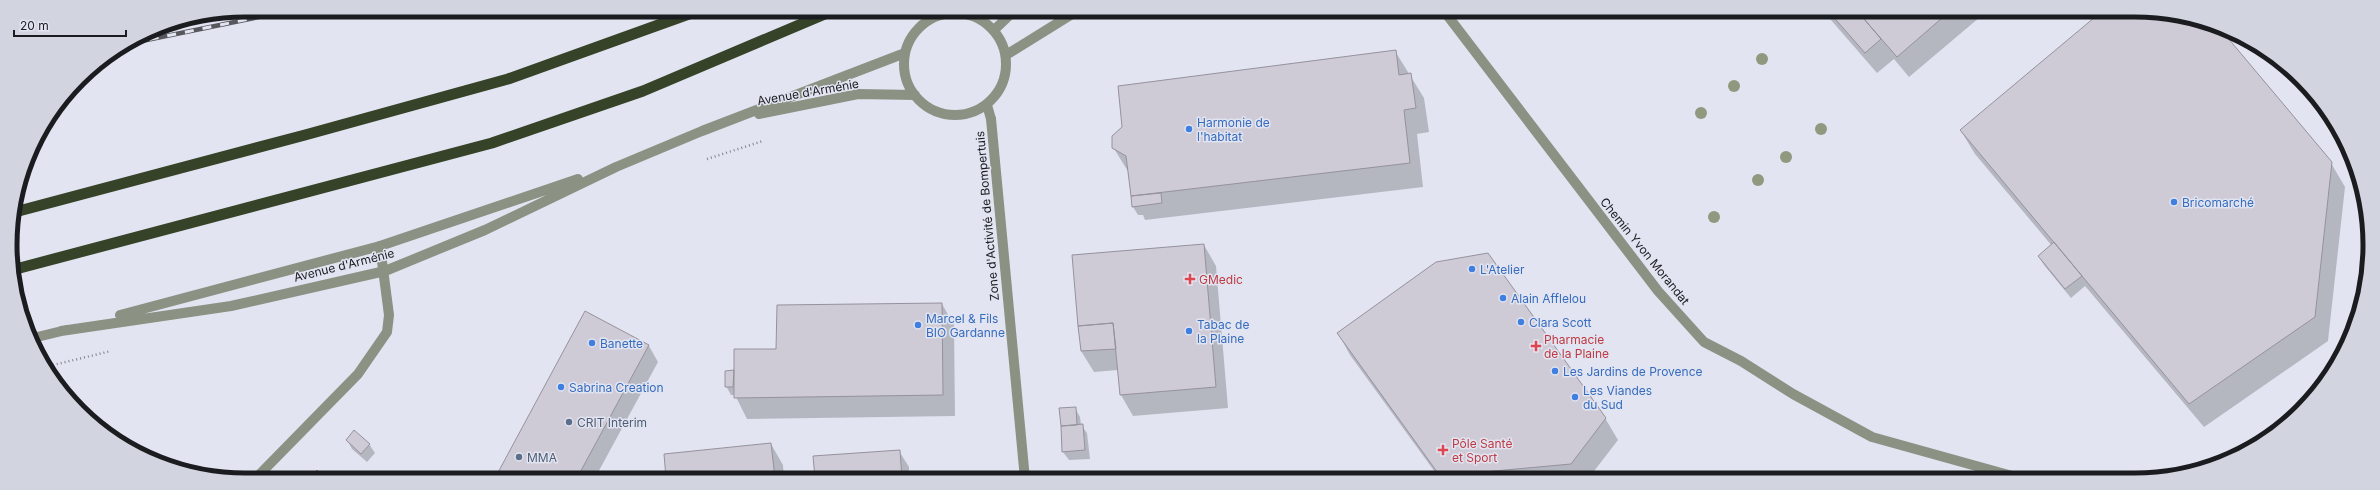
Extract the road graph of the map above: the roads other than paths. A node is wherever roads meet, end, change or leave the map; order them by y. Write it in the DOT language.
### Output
graph roads {
  1 [pos="681,17"];
  2 [pos="818,17"];
  3 [pos="936,17"];
  4 [pos="973,17"];
  5 [pos="1008,17"];
  6 [pos="1067,17"];
  7 [pos="1449,17"];
  8 [pos="994,30"];
  9 [pos="905,53"];
  10 [pos="1006,55"];
  11 [pos="914,95"];
  12 [pos="987,105"];
  13 [pos="730,120"];
  14 [pos="616,167"];
  15 [pos="20,211"];
  16 [pos="380,246"];
  17 [pos="18,268"];
  18 [pos="385,271"];
  19 [pos="61,331"];
  20 [pos="36,337"];
  21 [pos="261,473"];
  22 [pos="1024,473"];
  23 [pos="2001,473"];
  1 -- 15 [label="highway"];
  2 -- 17 [label="highway"];
  3 -- 9 [label="street"];
  4 -- 8 [label="street"];
  5 -- 8 [label="street"];
  6 -- 10 [label="street"];
  7 -- 23 [label="street, Chemin Yvon Morandat"];
  8 -- 10 [label="street"];
  9 -- 11 [label="street"];
  9 -- 13 [label="street, Avenue d'Arménie"];
  10 -- 12 [label="street"];
  11 -- 12 [label="street"];
  11 -- 13 [label="street, Avenue d'Arménie"];
  12 -- 22 [label="street, Zone d'Activité de Bompertuis"];
  13 -- 14 [label="street, Avenue d'Arménie"];
  14 -- 16 [label="street, Avenue d'Arménie"];
  14 -- 18 [label="street, Avenue d'Arménie"];
  16 -- 18 [label="street"];
  16 -- 19 [label="street, Avenue d'Arménie"];
  18 -- 19 [label="street, Avenue d'Arménie"];
  18 -- 21 [label="street"];
  19 -- 20 [label="street, Avenue d'Arménie"];
}
